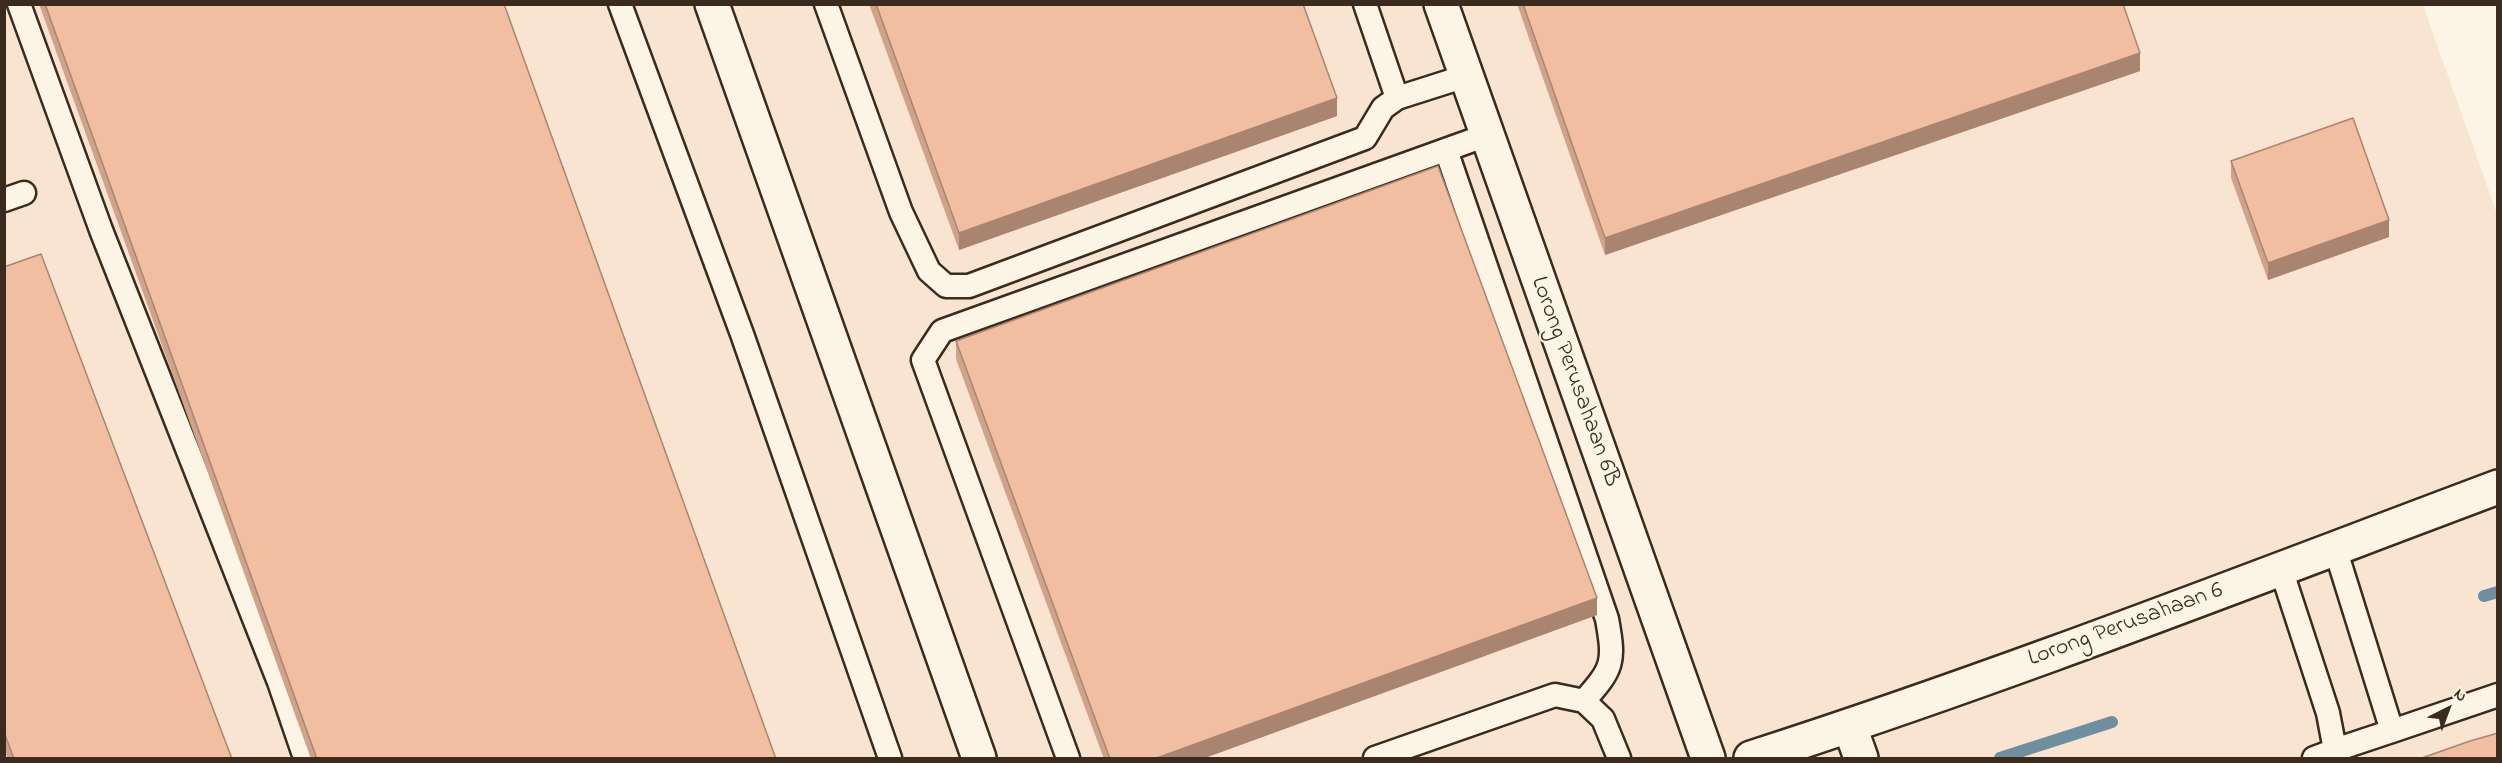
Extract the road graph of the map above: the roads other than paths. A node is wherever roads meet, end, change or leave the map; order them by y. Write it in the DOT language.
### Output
graph roads {
  1 [pos="19,4"];
  2 [pos="620,4"];
  3 [pos="712,4"];
  4 [pos="826,4"];
  5 [pos="1365,4"];
  6 [pos="1441,4"];
  7 [pos="1466,76"];
  8 [pos="1397,98"];
  9 [pos="1487,135"];
  10 [pos="1446,150"];
  11 [pos="2498,487"];
  12 [pos="2335,548"];
  13 [pos="2281,569"];
  14 [pos="2498,695"];
  15 [pos="1584,701"];
  16 [pos="1850,727"];
  17 [pos="2392,731"];
  18 [pos="2335,750"];
  19 [pos="305,759"];
  20 [pos="890,759"];
  21 [pos="979,759"];
  22 [pos="1068,759"];
  23 [pos="1375,759"];
  24 [pos="1619,759"];
  25 [pos="1708,759"];
  26 [pos="1751,759"];
  27 [pos="1861,759"];
  28 [pos="2314,759"];
  1 -- 19 [label="lane"];
  2 -- 20 [label="lane"];
  3 -- 21 [label="street"];
  4 -- 8 [label="lane"];
  5 -- 8 [label="lane"];
  6 -- 7 [label="street, Lorong Perusahaan 6B"];
  7 -- 8 [label="lane"];
  7 -- 9 [label="street, Lorong Perusahaan 6B"];
  9 -- 10 [label="lane"];
  9 -- 25 [label="street, Lorong Perusahaan 6B"];
  10 -- 15 [label="lane"];
  10 -- 22 [label="lane"];
  11 -- 12 [label="street, Lorong Perusahaan 6"];
  12 -- 13 [label="street, Lorong Perusahaan 6"];
  12 -- 17 [label="lane"];
  13 -- 16 [label="street, Lorong Perusahaan 6"];
  13 -- 18 [label="lane"];
  14 -- 17 [label="lane"];
  15 -- 23 [label="lane"];
  15 -- 24 [label="lane"];
  16 -- 26 [label="street, Lorong Perusahaan 6"];
  16 -- 27 [label="street"];
  17 -- 18 [label="lane"];
  18 -- 28 [label="lane"];
}
